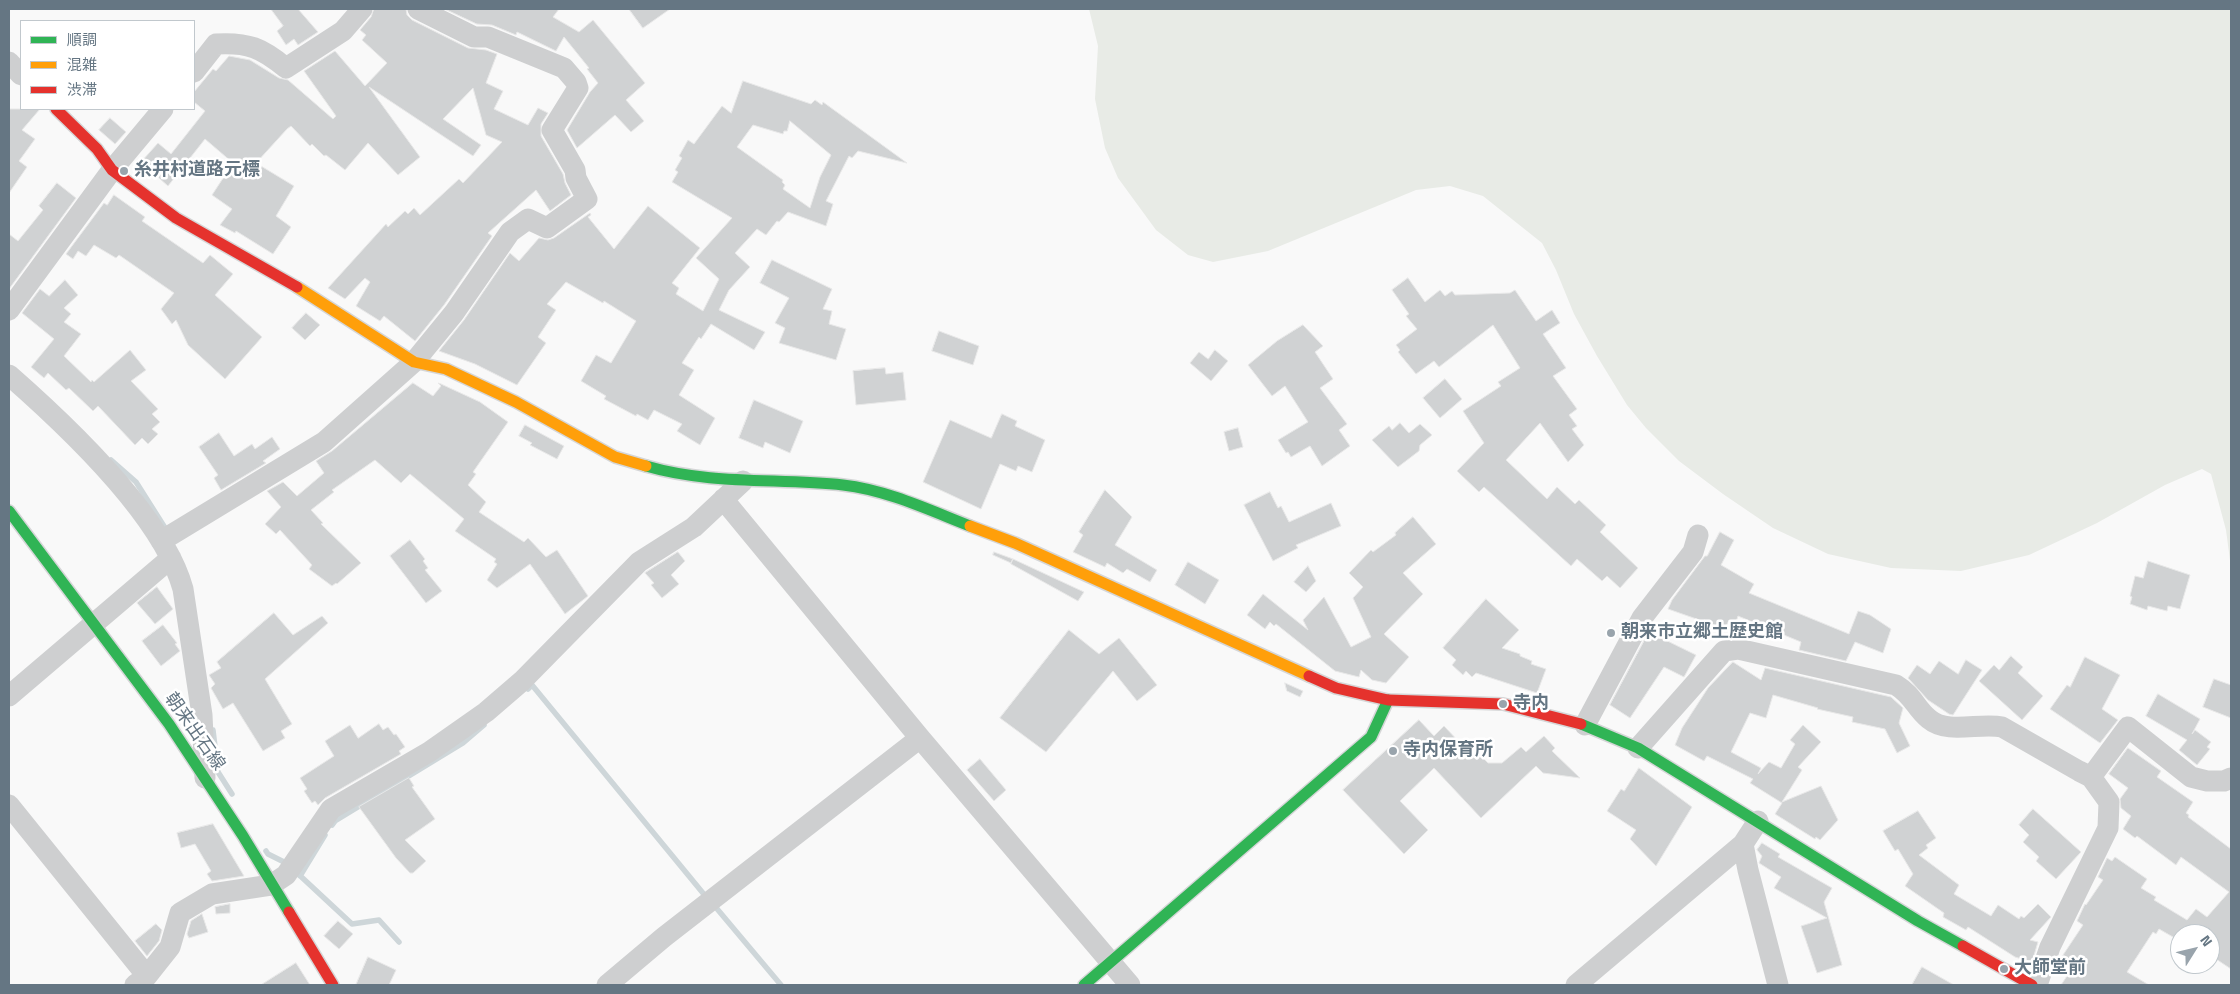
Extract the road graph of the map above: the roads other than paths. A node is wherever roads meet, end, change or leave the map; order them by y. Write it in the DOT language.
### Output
graph roads {
  1 [pos="362,9"];
  2 [pos="418,9"];
  3 [pos="9,62"];
  4 [pos="195,71"];
  5 [pos="20,74"];
  6 [pos="57,110"];
  7 [pos="162,110"];
  8 [pos="112,170"];
  9 [pos="9,310"];
  10 [pos="414,362"];
  11 [pos="9,375"];
  12 [pos="742,480"];
  13 [pos="723,499"];
  14 [pos="9,511"];
  15 [pos="1698,535"];
  16 [pos="166,550"];
  17 [pos="94,623"];
  18 [pos="9,696"];
  19 [pos="1388,700"];
  20 [pos="1585,725"];
  21 [pos="920,738"];
  22 [pos="1638,748"];
  23 [pos="2091,777"];
  24 [pos="205,778"];
  25 [pos="2231,778"];
  26 [pos="9,805"];
  27 [pos="1758,821"];
  28 [pos="1743,844"];
  29 [pos="271,885"];
  30 [pos="1112,963"];
  31 [pos="141,981"];
  32 [pos="334,985"];
  33 [pos="607,985"];
  34 [pos="1084,985"];
  35 [pos="1130,985"];
  36 [pos="1576,985"];
  37 [pos="1778,985"];
  38 [pos="2032,985"];
  39 [pos="2037,985"];
  1 -- 4 [label="street"];
  2 -- 10 [label="street"];
  3 -- 5 [label="street"];
  6 -- 8 [label="street"];
  7 -- 8 [label="street"];
  8 -- 9 [label="street"];
  8 -- 10 [label="street"];
  10 -- 12 [label="street"];
  10 -- 16 [label="street"];
  11 -- 16 [label="street"];
  12 -- 13 [label="street"];
  12 -- 19 [label="street"];
  13 -- 21 [label="street"];
  13 -- 29 [label="street"];
  14 -- 17 [label="street, 朝来出石線"];
  15 -- 20 [label="street"];
  16 -- 17 [label="street"];
  16 -- 24 [label="street"];
  17 -- 18 [label="street"];
  17 -- 24 [label="street, 朝来出石線"];
  19 -- 20 [label="street"];
  19 -- 30 [label="street"];
  20 -- 22 [label="street"];
  21 -- 30 [label="street"];
  21 -- 33 [label="street"];
  22 -- 23 [label="street"];
  22 -- 27 [label="street"];
  23 -- 25 [label="street"];
  23 -- 39 [label="street"];
  24 -- 29 [label="street, 朝来出石線"];
  26 -- 31 [label="street"];
  27 -- 28 [label="street"];
  27 -- 38 [label="street"];
  28 -- 36 [label="street"];
  28 -- 37 [label="street"];
  29 -- 31 [label="street"];
  29 -- 32 [label="street, 朝来出石線"];
  30 -- 34 [label="street"];
  30 -- 35 [label="street"];
}
